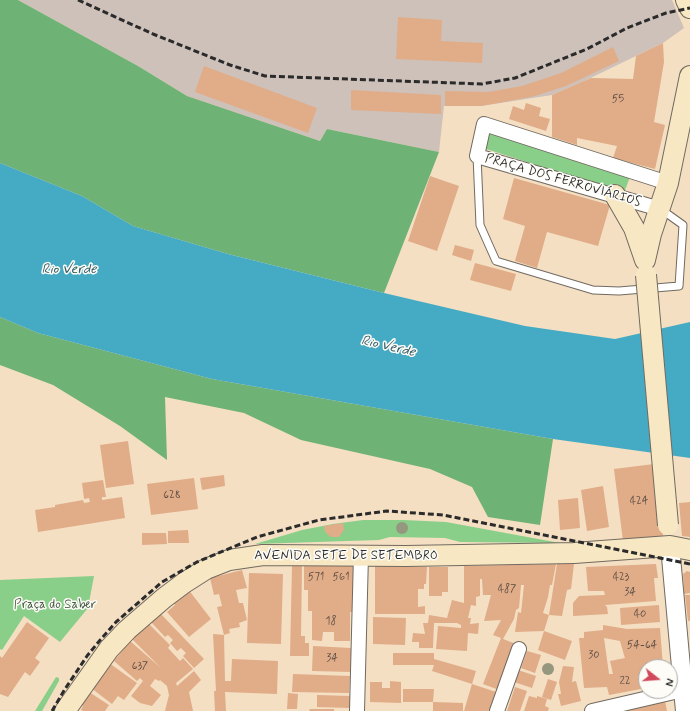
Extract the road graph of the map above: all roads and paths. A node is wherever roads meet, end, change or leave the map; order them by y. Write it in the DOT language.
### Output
graph roads {
  1 [pos="686,0"];
  2 [pos="690,8"];
  3 [pos="690,76"];
  4 [pos="477,156"];
  5 [pos="668,183"];
  6 [pos="615,195"];
  7 [pos="660,209"];
  8 [pos="646,268"];
  9 [pos="670,546"];
  10 [pos="690,550"];
  11 [pos="361,555"];
  12 [pos="519,649"];
  13 [pos="683,690"];
  14 [pos="65,711"];
  15 [pos="357,711"];
  16 [pos="497,711"];
  17 [pos="592,711"];
  18 [pos="685,711"];
  1 -- 2 [label="main road"];
  3 -- 5 [label="main road"];
  4 -- 5 [label="street, PRAÇA DOS FERROVIÁRIOS"];
  4 -- 6 [label="street, PRAÇA DOS FERROVIÁRIOS"];
  4 -- 7 [label="lane"];
  5 -- 7 [label="main road"];
  6 -- 7 [label="street, PRAÇA DOS FERROVIÁRIOS"];
  6 -- 8 [label="main road"];
  7 -- 8 [label="main road"];
  8 -- 9 [label="main road, bridge"];
  9 -- 10 [label="main road, AVENIDA SETE DE SETEMBRO"];
  9 -- 11 [label="main road, AVENIDA SETE DE SETEMBRO"];
  9 -- 13 [label="street"];
  11 -- 14 [label="main road, AVENIDA SETE DE SETEMBRO"];
  11 -- 15 [label="street"];
  12 -- 16 [label="street"];
  13 -- 17 [label="street"];
  13 -- 18 [label="street"];
}
